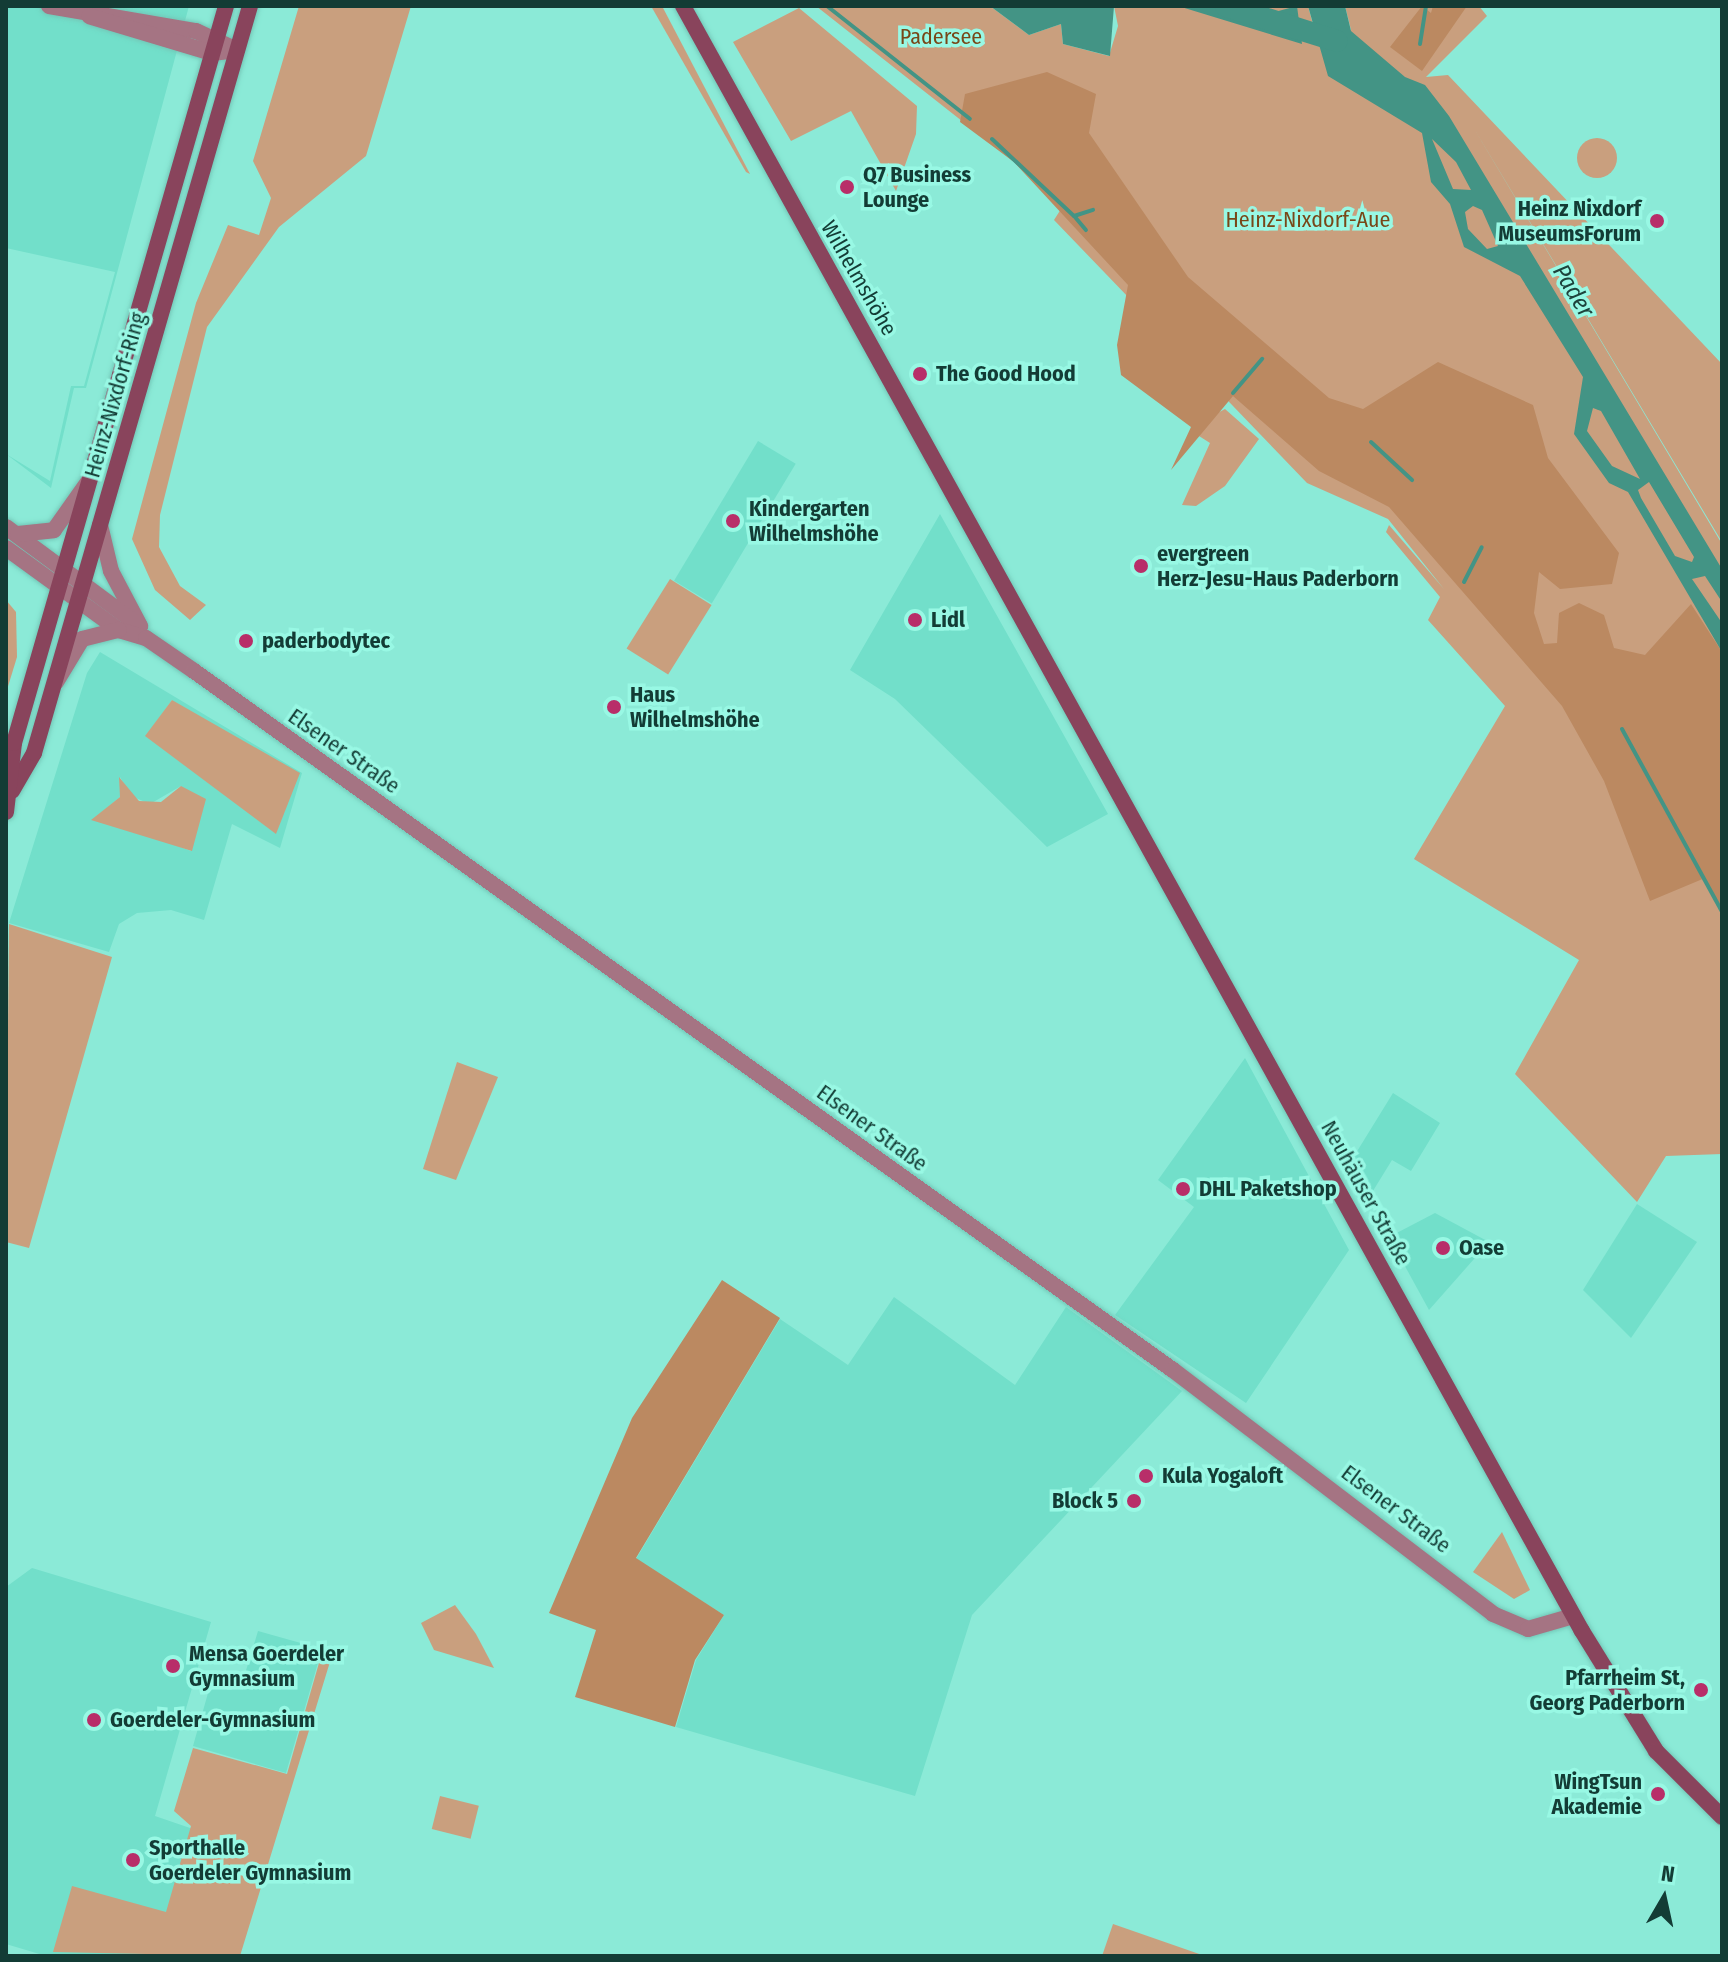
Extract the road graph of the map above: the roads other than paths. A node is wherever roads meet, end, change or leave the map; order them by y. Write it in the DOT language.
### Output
graph roads {
  1 [pos="49,6"];
  2 [pos="226,6"];
  3 [pos="250,6"];
  4 [pos="683,6"];
  5 [pos="89,16"];
  6 [pos="217,37"];
  7 [pos="237,50"];
  8 [pos="212,53"];
  9 [pos="89,481"];
  10 [pos="100,525"];
  11 [pos="12,530"];
  12 [pos="6,548"];
  13 [pos="64,568"];
  14 [pos="998,571"];
  15 [pos="83,583"];
  16 [pos="59,587"];
  17 [pos="78,601"];
  18 [pos="119,630"];
  19 [pos="143,632"];
  20 [pos="54,684"];
  21 [pos="12,793"];
  22 [pos="6,812"];
  23 [pos="1573,1616"];
  24 [pos="1722,1817"];
  1 -- 5 [label="street"];
  2 -- 6 [label="main road, Heinz-Nixdorf-Ring"];
  3 -- 7 [label="main road, Heinz-Nixdorf-Ring"];
  4 -- 14 [label="main road, Wilhelmshöhe"];
  5 -- 6 [label="street"];
  5 -- 8 [label="street"];
  6 -- 7 [label="street"];
  6 -- 8 [label="main road, Heinz-Nixdorf-Ring"];
  7 -- 8 [label="street"];
  7 -- 10 [label="main road, Heinz-Nixdorf-Ring"];
  8 -- 9 [label="main road, Heinz-Nixdorf-Ring"];
  9 -- 11 [label="street"];
  9 -- 13 [label="main road, Heinz-Nixdorf-Ring"];
  10 -- 15 [label="main road, Heinz-Nixdorf-Ring"];
  10 -- 19 [label="street"];
  11 -- 13 [label="street, Elsener Straße"];
  12 -- 16 [label="street, Elsener Straße"];
  13 -- 15 [label="street, Elsener Straße"];
  13 -- 16 [label="main road, Heinz-Nixdorf-Ring"];
  14 -- 23 [label="main road, Neuhäuser Straße"];
  15 -- 17 [label="main road, Heinz-Nixdorf-Ring"];
  15 -- 19 [label="street, Elsener Straße"];
  16 -- 17 [label="street, Elsener Straße"];
  16 -- 21 [label="main road, Heinz-Nixdorf-Ring"];
  17 -- 18 [label="street, Elsener Straße"];
  17 -- 20 [label="main road, Heinz-Nixdorf-Ring"];
  18 -- 19 [label="street, Elsener Straße"];
  18 -- 20 [label="street"];
  19 -- 23 [label="street, Elsener Straße"];
  20 -- 21 [label="main road, Heinz-Nixdorf-Ring"];
  21 -- 22 [label="main road, Heinz-Nixdorf-Ring"];
  23 -- 24 [label="main road, Neuhäuser Straße"];
}
